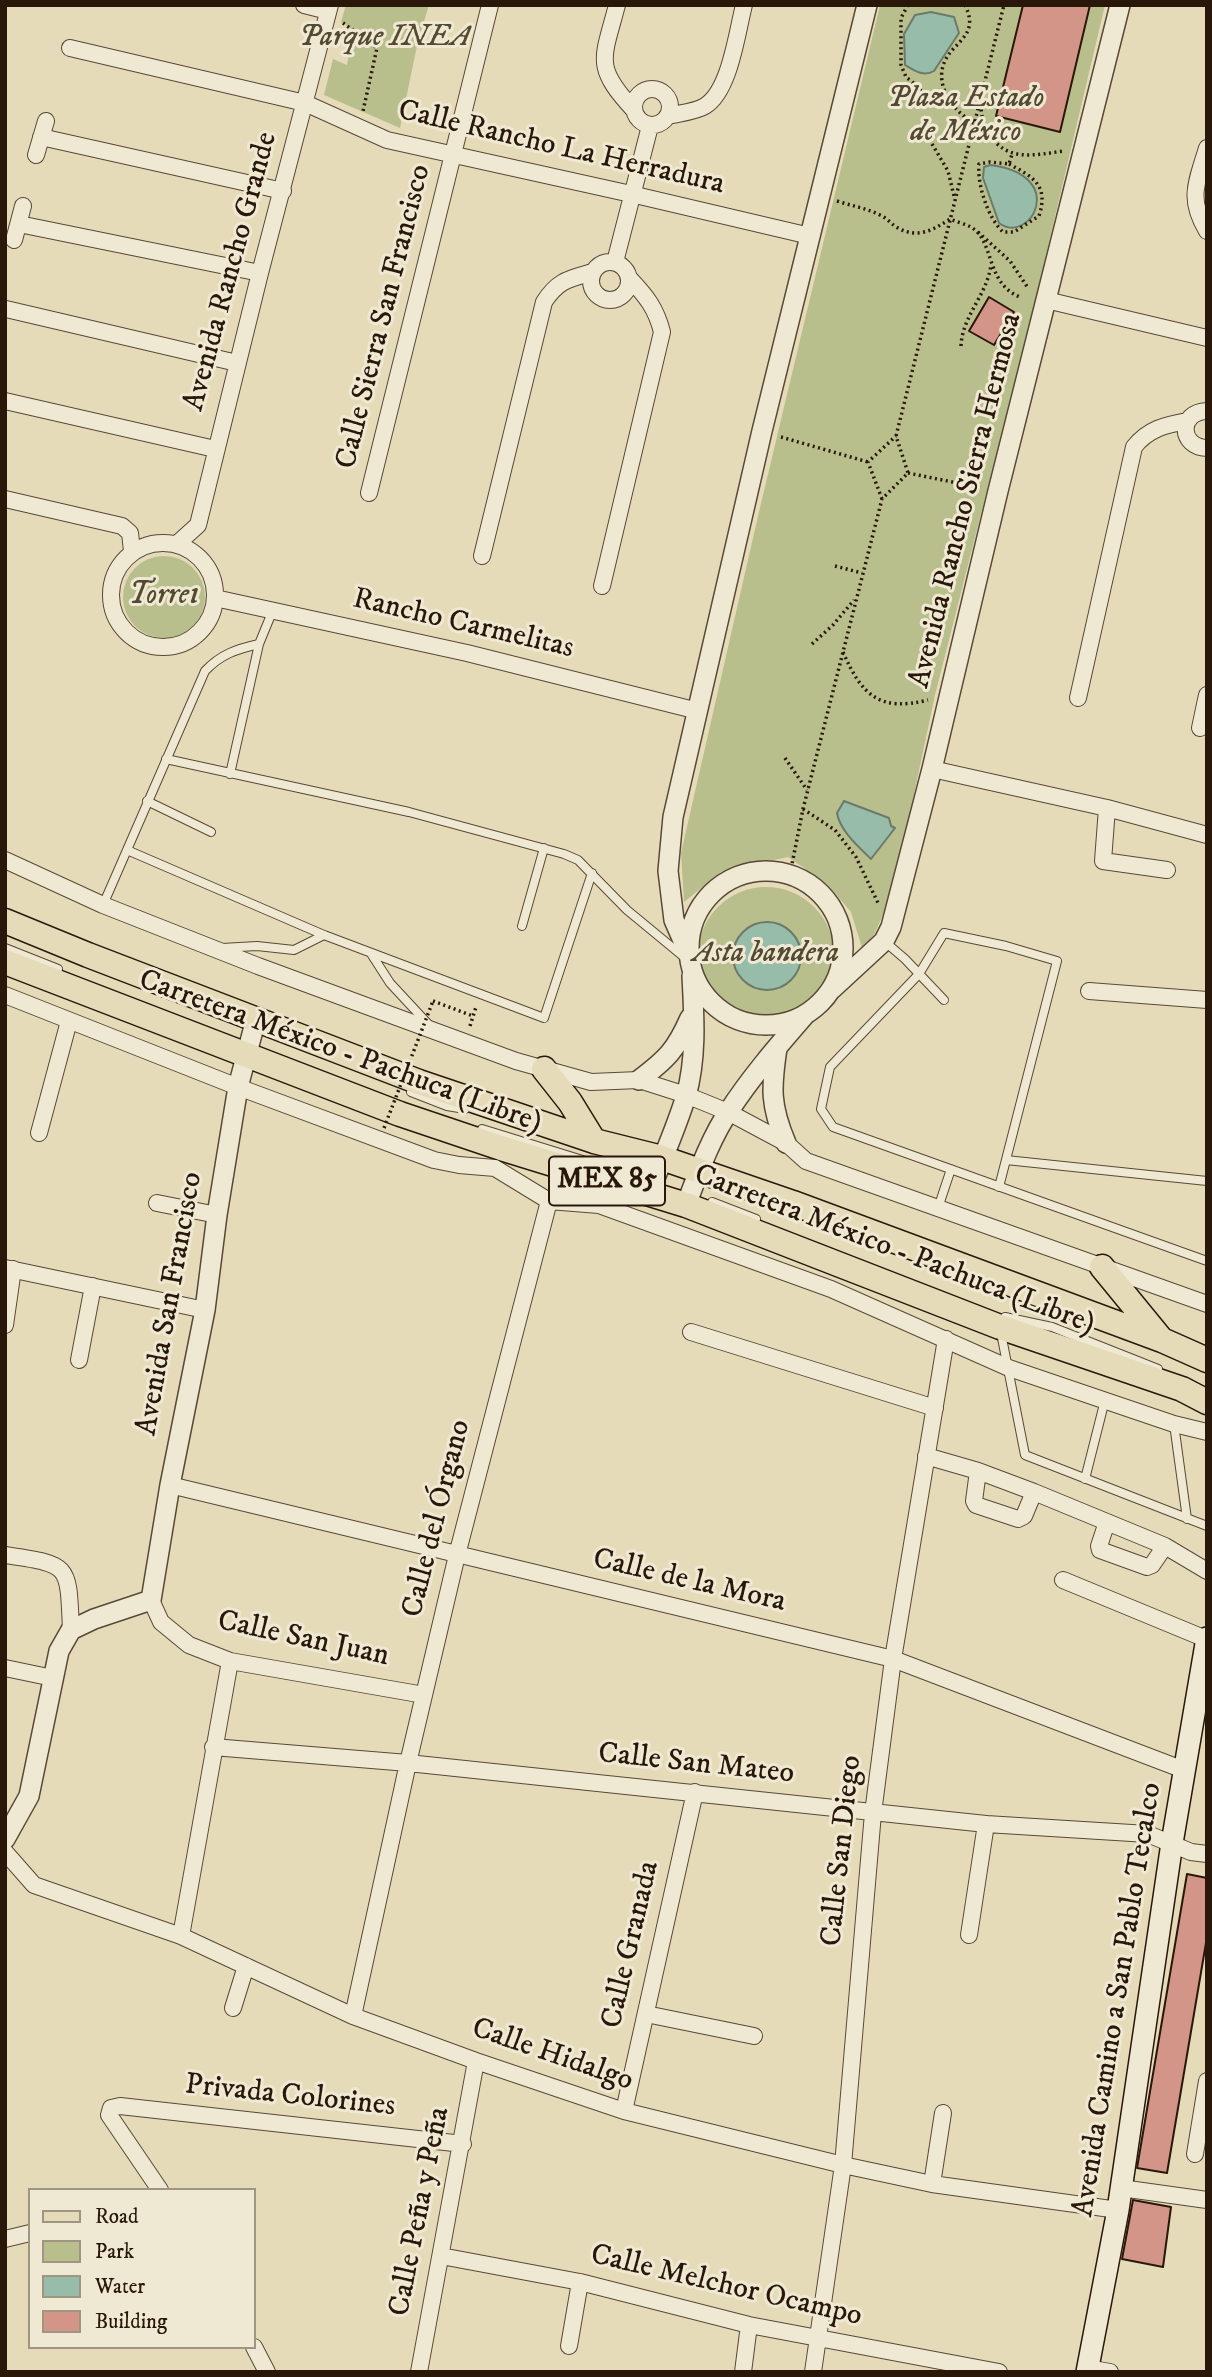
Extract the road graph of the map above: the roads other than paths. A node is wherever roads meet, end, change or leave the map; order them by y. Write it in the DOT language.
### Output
graph roads {
  1 [pos="304,5"];
  2 [pos="490,5"];
  3 [pos="617,5"];
  4 [pos="744,5"];
  5 [pos="867,5"];
  6 [pos="1120,5"];
  7 [pos="328,13"];
  8 [pos="70,48"];
  9 [pos="305,103"];
  10 [pos="634,110"];
  11 [pos="668,116"];
  12 [pos="46,121"];
  13 [pos="650,126"];
  14 [pos="41,137"];
  15 [pos="1207,148"];
  16 [pos="454,154"];
  17 [pos="36,155"];
  18 [pos="283,191"];
  19 [pos="631,194"];
  20 [pos="23,206"];
  21 [pos="19,224"];
  22 [pos="1207,231"];
  23 [pos="810,236"];
  24 [pos="15,240"];
  25 [pos="615,262"];
  26 [pos="593,272"];
  27 [pos="260,274"];
  28 [pos="630,279"];
  29 [pos="11,292"];
  30 [pos="1046,300"];
  31 [pos="6,312"];
  32 [pos="1207,338"];
  33 [pos="237,363"];
  34 [pos="5,401"];
  35 [pos="1206,407"];
  36 [pos="1187,421"];
  37 [pos="1207,448"];
  38 [pos="215,449"];
  39 [pos="369,493"];
  40 [pos="5,499"];
  41 [pos="177,544"];
  42 [pos="132,551"];
  43 [pos="482,556"];
  44 [pos="602,586"];
  45 [pos="215,598"];
  46 [pos="273,610"];
  47 [pos="260,643"];
  48 [pos="1207,695"];
  49 [pos="1078,698"];
  50 [pos="698,711"];
  51 [pos="1200,728"];
  52 [pos="166,758"];
  53 [pos="932,769"];
  54 [pos="230,774"];
  55 [pos="147,801"];
  56 [pos="1107,808"];
  57 [pos="211,832"];
  58 [pos="1207,835"];
  59 [pos="544,848"];
  60 [pos="127,849"];
  61 [pos="5,860"];
  62 [pos="1167,870"];
  63 [pos="592,873"];
  64 [pos="103,905"];
  65 [pos="5,921"];
  66 [pos="522,926"];
  67 [pos="888,934"];
  68 [pos="324,935"];
  69 [pos="5,948"];
  70 [pos="214,949"];
  71 [pos="372,954"];
  72 [pos="690,961"];
  73 [pos="5,962"];
  74 [pos="85,964"];
  75 [pos="68,974"];
  76 [pos="919,974"];
  77 [pos="123,979"];
  78 [pos="832,989"];
  79 [pos="1089,991"];
  80 [pos="5,995"];
  81 [pos="944,1000"];
  82 [pos="1207,1000"];
  83 [pos="693,1010"];
  84 [pos="804,1016"];
  85 [pos="69,1021"];
  86 [pos="433,1030"];
  87 [pos="250,1036"];
  88 [pos="777,1048"];
  89 [pos="544,1069"];
  90 [pos="325,1075"];
  91 [pos="639,1080"];
  92 [pos="397,1086"];
  93 [pos="238,1087"];
  94 [pos="686,1095"];
  95 [pos="728,1112"];
  96 [pos="458,1123"];
  97 [pos="470,1126"];
  98 [pos="39,1133"];
  99 [pos="594,1141"];
  100 [pos="786,1143"];
  101 [pos="498,1158"];
  102 [pos="1006,1160"];
  103 [pos="634,1161"];
  104 [pos="951,1170"];
  105 [pos="658,1175"];
  106 [pos="1207,1181"];
  107 [pos="691,1187"];
  108 [pos="999,1187"];
  109 [pos="549,1201"];
  110 [pos="157,1203"];
  111 [pos="938,1208"];
  112 [pos="217,1215"];
  113 [pos="636,1219"];
  114 [pos="761,1221"];
  115 [pos="677,1233"];
  116 [pos="1207,1261"];
  117 [pos="837,1264"];
  118 [pos="1102,1266"];
  119 [pos="9,1268"];
  120 [pos="93,1286"];
  121 [pos="831,1289"];
  122 [pos="934,1291"];
  123 [pos="1207,1304"];
  124 [pos="205,1310"];
  125 [pos="5,1325"];
  126 [pos="1000,1327"];
  127 [pos="691,1332"];
  128 [pos="946,1339"];
  129 [pos="1162,1340"];
  130 [pos="79,1360"];
  131 [pos="1199,1362"];
  132 [pos="1009,1368"];
  133 [pos="1207,1370"];
  134 [pos="1168,1372"];
  135 [pos="1105,1400"];
  136 [pos="1207,1402"];
  137 [pos="935,1408"];
  138 [pos="1174,1424"];
  139 [pos="1207,1432"];
  140 [pos="926,1456"];
  141 [pos="978,1471"];
  142 [pos="1085,1479"];
  143 [pos="170,1485"];
  144 [pos="1034,1492"];
  145 [pos="1187,1519"];
  146 [pos="1107,1522"];
  147 [pos="1207,1527"];
  148 [pos="1165,1546"];
  149 [pos="5,1555"];
  150 [pos="457,1555"];
  151 [pos="1207,1572"];
  152 [pos="1063,1580"];
  153 [pos="151,1600"];
  154 [pos="71,1630"];
  155 [pos="1207,1638"];
  156 [pos="893,1659"];
  157 [pos="230,1661"];
  158 [pos="5,1668"];
  159 [pos="53,1678"];
  160 [pos="424,1695"];
  161 [pos="213,1747"];
  162 [pos="408,1763"];
  163 [pos="1184,1770"];
  164 [pos="695,1792"];
  165 [pos="873,1813"];
  166 [pos="986,1824"];
  167 [pos="5,1839"];
  168 [pos="1172,1843"];
  169 [pos="5,1852"];
  170 [pos="1207,1854"];
  171 [pos="969,1935"];
  172 [pos="181,1936"];
  173 [pos="246,1966"];
  174 [pos="233,2008"];
  175 [pos="646,2014"];
  176 [pos="353,2016"];
  177 [pos="754,2036"];
  178 [pos="476,2061"];
  179 [pos="1207,2081"];
  180 [pos="624,2111"];
  181 [pos="943,2113"];
  182 [pos="463,2144"];
  183 [pos="1195,2154"];
  184 [pos="843,2165"];
  185 [pos="932,2184"];
  186 [pos="159,2188"];
  187 [pos="1121,2188"];
  188 [pos="1207,2200"];
  189 [pos="1118,2210"];
  190 [pos="28,2233"];
  191 [pos="5,2239"];
  192 [pos="441,2256"];
  193 [pos="580,2282"];
  194 [pos="749,2325"];
  195 [pos="818,2338"];
  196 [pos="569,2346"];
  197 [pos="255,2349"];
  198 [pos="1087,2370"];
  199 [pos="267,2372"];
  200 [pos="419,2372"];
  201 [pos="743,2372"];
  202 [pos="813,2372"];
  203 [pos="999,2372"];
  204 [pos="1110,2372"];
  1 -- 7 [label="street"];
  2 -- 16 [label="street, Calle Sierra San Francisco"];
  3 -- 10 [label="street"];
  4 -- 11 [label="street"];
  5 -- 23 [label="street"];
  6 -- 30 [label="street, Avenida Rancho Sierra Hermosa"];
  7 -- 9 [label="street, Avenida Rancho Grande"];
  8 -- 9 [label="street, Calle Rancho La Herradura"];
  9 -- 16 [label="street, Calle Rancho La Herradura"];
  9 -- 18 [label="street, Avenida Rancho Grande"];
  10 -- 11 [label="street"];
  10 -- 13 [label="street"];
  11 -- 13 [label="street"];
  12 -- 14 [label="street"];
  13 -- 19 [label="street"];
  14 -- 17 [label="street"];
  14 -- 18 [label="street"];
  15 -- 22 [label="street"];
  16 -- 19 [label="street, Calle Rancho La Herradura"];
  16 -- 39 [label="street, Calle Sierra San Francisco"];
  18 -- 27 [label="street, Avenida Rancho Grande"];
  19 -- 23 [label="street, Calle Rancho La Herradura"];
  19 -- 25 [label="street"];
  20 -- 21 [label="street"];
  21 -- 24 [label="street"];
  21 -- 27 [label="street"];
  23 -- 50 [label="street"];
  25 -- 26 [label="street"];
  25 -- 28 [label="street"];
  26 -- 28 [label="street"];
  26 -- 43 [label="street"];
  27 -- 33 [label="street, Avenida Rancho Grande"];
  28 -- 44 [label="street"];
  29 -- 31 [label="street"];
  30 -- 32 [label="street"];
  30 -- 53 [label="street, Avenida Rancho Sierra Hermosa"];
  31 -- 33 [label="street"];
  33 -- 38 [label="street, Avenida Rancho Grande"];
  34 -- 38 [label="street"];
  35 -- 36 [label="street"];
  36 -- 37 [label="street"];
  36 -- 49 [label="street"];
  38 -- 41 [label="street, Avenida Rancho Grande"];
  40 -- 42 [label="street"];
  41 -- 42 [label="street"];
  41 -- 45 [label="street"];
  42 -- 45 [label="street"];
  45 -- 46 [label="street, Rancho Carmelitas"];
  46 -- 47 [label="lane"];
  46 -- 50 [label="street, Rancho Carmelitas"];
  47 -- 52 [label="lane"];
  47 -- 54 [label="lane"];
  48 -- 51 [label="street"];
  50 -- 72 [label="street"];
  52 -- 54 [label="lane"];
  52 -- 55 [label="lane"];
  53 -- 56 [label="street"];
  53 -- 67 [label="street, Avenida Rancho Sierra Hermosa"];
  54 -- 59 [label="lane"];
  55 -- 57 [label="lane"];
  55 -- 60 [label="lane"];
  56 -- 58 [label="street"];
  56 -- 62 [label="street"];
  59 -- 63 [label="lane"];
  59 -- 66 [label="lane"];
  60 -- 64 [label="lane"];
  60 -- 68 [label="lane"];
  61 -- 64 [label="street"];
  63 -- 71 [label="lane"];
  63 -- 72 [label="lane"];
  64 -- 70 [label="street"];
  65 -- 87 [label="main road, Carretera México - Pachuca (Libre) / MEX 85"];
  67 -- 76 [label="lane"];
  67 -- 78 [label="street"];
  68 -- 70 [label="lane"];
  68 -- 71 [label="lane"];
  69 -- 75 [label="lane"];
  70 -- 86 [label="street"];
  71 -- 86 [label="lane"];
  72 -- 78 [label="street"];
  72 -- 83 [label="street"];
  72 -- 84 [label="street"];
  73 -- 87 [label="main road, Carretera México - Pachuca (Libre) / MEX 85"];
  74 -- 77 [label="lane"];
  76 -- 81 [label="lane"];
  76 -- 102 [label="lane"];
  76 -- 104 [label="lane"];
  78 -- 84 [label="street"];
  79 -- 82 [label="street"];
  80 -- 85 [label="street"];
  83 -- 91 [label="street"];
  83 -- 94 [label="street"];
  84 -- 88 [label="street"];
  85 -- 93 [label="street"];
  85 -- 98 [label="street"];
  86 -- 89 [label="street"];
  87 -- 93 [label="street, Avenida San Francisco"];
  87 -- 99 [label="main road, Carretera México - Pachuca (Libre) / MEX 85"];
  87 -- 101 [label="main road, Carretera México - Pachuca (Libre) / MEX 85"];
  88 -- 95 [label="street"];
  88 -- 100 [label="street"];
  89 -- 91 [label="street"];
  89 -- 99 [label="main road"];
  90 -- 96 [label="lane"];
  91 -- 94 [label="street"];
  92 -- 103 [label="lane"];
  93 -- 101 [label="street"];
  93 -- 112 [label="street, Avenida San Francisco"];
  94 -- 95 [label="street"];
  94 -- 105 [label="street"];
  95 -- 100 [label="street"];
  95 -- 107 [label="street"];
  97 -- 105 [label="lane"];
  99 -- 105 [label="main road, Carretera México - Pachuca (Libre) / MEX 85"];
  100 -- 111 [label="street"];
  101 -- 105 [label="main road, Carretera México - Pachuca (Libre) / MEX 85"];
  101 -- 109 [label="street"];
  102 -- 106 [label="lane"];
  102 -- 108 [label="lane"];
  104 -- 108 [label="lane"];
  104 -- 111 [label="lane"];
  105 -- 107 [label="main road, Carretera México - Pachuca (Libre) / MEX 85"];
  105 -- 107 [label="main road, Carretera México - Pachuca (Libre) / MEX 85"];
  105 -- 113 [label="street"];
  107 -- 114 [label="lane"];
  107 -- 115 [label="street"];
  107 -- 117 [label="main road, Carretera México - Pachuca (Libre) / MEX 85"];
  107 -- 129 [label="main road, Carretera México - Pachuca (Libre) / MEX 85"];
  108 -- 116 [label="lane"];
  109 -- 113 [label="street"];
  109 -- 150 [label="street, Calle del Órgano"];
  110 -- 112 [label="street"];
  111 -- 118 [label="street"];
  112 -- 124 [label="street, Avenida San Francisco"];
  113 -- 115 [label="street"];
  115 -- 121 [label="street"];
  117 -- 121 [label="street"];
  117 -- 126 [label="main road, Carretera México - Pachuca (Libre) / MEX 85"];
  118 -- 123 [label="street"];
  118 -- 129 [label="main road"];
  119 -- 120 [label="street"];
  119 -- 125 [label="street"];
  120 -- 124 [label="street"];
  120 -- 130 [label="street"];
  121 -- 128 [label="street"];
  122 -- 134 [label="lane"];
  124 -- 143 [label="street, Avenida San Francisco"];
  126 -- 132 [label="lane"];
  126 -- 136 [label="main road, Carretera México - Pachuca (Libre) / MEX 85"];
  127 -- 137 [label="street"];
  128 -- 132 [label="street"];
  128 -- 137 [label="street, Calle San Diego"];
  129 -- 131 [label="main road, Carretera México - Pachuca (Libre) / MEX 85"];
  131 -- 133 [label="lane"];
  132 -- 135 [label="street"];
  132 -- 142 [label="lane"];
  135 -- 138 [label="street"];
  135 -- 142 [label="lane"];
  137 -- 140 [label="street, Calle San Diego"];
  138 -- 139 [label="street"];
  138 -- 145 [label="lane"];
  140 -- 141 [label="street"];
  140 -- 156 [label="street, Calle San Diego"];
  141 -- 144 [label="street"];
  141 -- 144 [label="street"];
  142 -- 145 [label="lane"];
  143 -- 150 [label="street, Calle de la Mora"];
  143 -- 153 [label="street, Avenida San Francisco"];
  144 -- 146 [label="street"];
  145 -- 147 [label="lane"];
  146 -- 148 [label="street"];
  146 -- 148 [label="street"];
  148 -- 151 [label="street"];
  149 -- 154 [label="street"];
  150 -- 156 [label="street, Calle de la Mora"];
  150 -- 160 [label="street, Calle del Órgano"];
  152 -- 155 [label="street"];
  153 -- 154 [label="street"];
  153 -- 157 [label="street, Calle San Juan"];
  154 -- 159 [label="street"];
  155 -- 163 [label="main road, Avenida Camino a San Pablo Tecalco"];
  156 -- 163 [label="street, Calle de la Mora"];
  156 -- 165 [label="street, Calle San Diego"];
  157 -- 160 [label="street, Calle San Juan"];
  157 -- 161 [label="street"];
  158 -- 159 [label="street"];
  159 -- 167 [label="street"];
  160 -- 162 [label="street, Calle del Órgano"];
  161 -- 162 [label="street, Calle San Mateo"];
  161 -- 172 [label="street"];
  162 -- 164 [label="street, Calle San Mateo"];
  162 -- 176 [label="street, Calle del Órgano"];
  163 -- 168 [label="main road, Avenida Camino a San Pablo Tecalco"];
  164 -- 165 [label="street, Calle San Mateo"];
  164 -- 175 [label="street, Calle Granada"];
  165 -- 166 [label="street, Calle San Mateo"];
  165 -- 184 [label="street, Calle San Diego"];
  166 -- 168 [label="street, Calle San Mateo"];
  166 -- 171 [label="street"];
  168 -- 170 [label="street, Calle San Mateo"];
  168 -- 187 [label="main road, Avenida Camino a San Pablo Tecalco"];
  169 -- 172 [label="street, Calle Hidalgo"];
  172 -- 173 [label="street, Calle Hidalgo"];
  173 -- 174 [label="street"];
  173 -- 176 [label="street, Calle Hidalgo"];
  175 -- 177 [label="street"];
  175 -- 180 [label="street, Calle Granada"];
  176 -- 178 [label="street, Calle Hidalgo"];
  178 -- 180 [label="street, Calle Hidalgo"];
  178 -- 182 [label="street, Calle Peña y Peña"];
  179 -- 183 [label="street"];
  180 -- 184 [label="street, Calle Hidalgo"];
  181 -- 185 [label="street"];
  182 -- 186 [label="street, Privada Colorines"];
  182 -- 192 [label="street, Calle Peña y Peña"];
  184 -- 185 [label="street, Calle Hidalgo"];
  184 -- 195 [label="street, Calle San Diego"];
  185 -- 189 [label="street, Calle Hidalgo"];
  187 -- 188 [label="street"];
  187 -- 189 [label="main road, Avenida Camino a San Pablo Tecalco"];
  189 -- 198 [label="main road, Avenida Camino a San Pablo Tecalco"];
  190 -- 191 [label="street"];
  192 -- 193 [label="street, Calle Melchor Ocampo"];
  192 -- 200 [label="street, Calle Peña y Peña"];
  193 -- 194 [label="street, Calle Melchor Ocampo"];
  193 -- 196 [label="street"];
  194 -- 195 [label="street, Calle Melchor Ocampo"];
  194 -- 201 [label="street"];
  195 -- 202 [label="street, Calle San Diego"];
  195 -- 203 [label="street, Calle Melchor Ocampo"];
  197 -- 199 [label="street"];
  198 -- 204 [label="street"];
}
